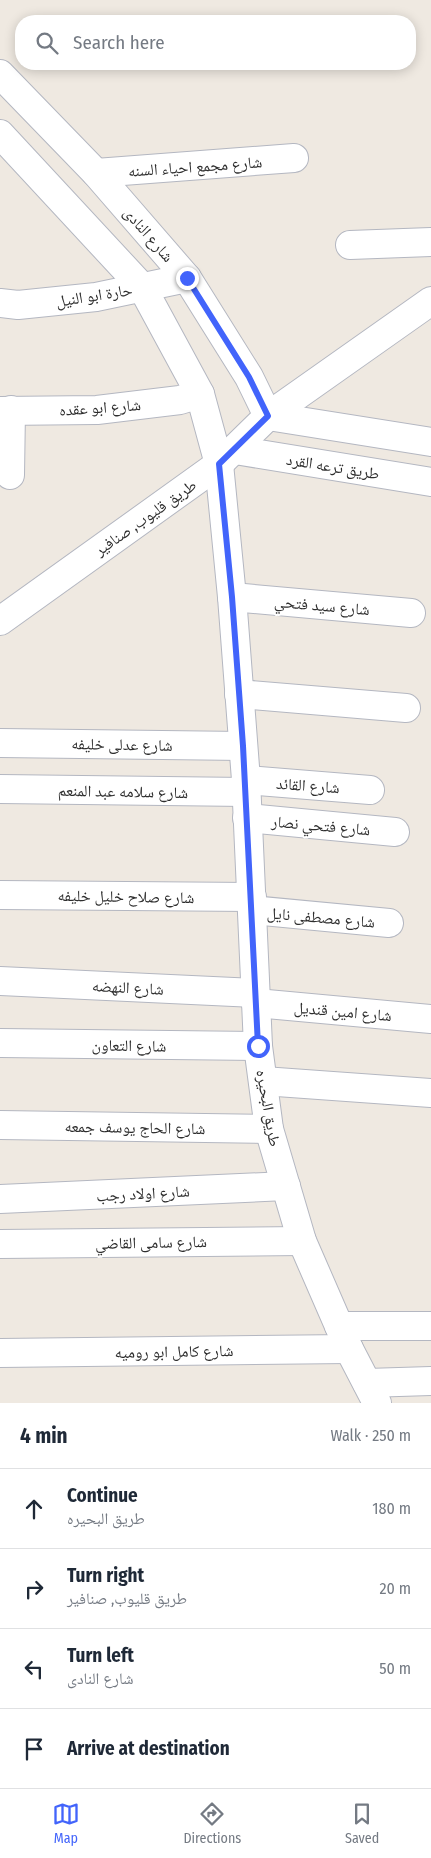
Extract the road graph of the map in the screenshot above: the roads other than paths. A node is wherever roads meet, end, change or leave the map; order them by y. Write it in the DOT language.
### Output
graph roads {
  1 [pos="0,74"];
  2 [pos="0,134"];
  3 [pos="294,158"];
  4 [pos="96,173"];
  5 [pos="431,242"];
  6 [pos="350,245"];
  7 [pos="187,278"];
  8 [pos="142,287"];
  9 [pos="431,302"];
  10 [pos="0,303"];
  11 [pos="200,394"];
  12 [pos="5,410"];
  13 [pos="268,416"];
  14 [pos="431,442"];
  15 [pos="227,457"];
  16 [pos="10,475"];
  17 [pos="431,482"];
  18 [pos="232,597"];
  19 [pos="411,613"];
  20 [pos="0,621"];
  21 [pos="240,694"];
  22 [pos="406,708"];
  23 [pos="0,743"];
  24 [pos="243,746"];
  25 [pos="0,789"];
  26 [pos="370,790"];
  27 [pos="246,797"];
  28 [pos="395,832"];
  29 [pos="0,895"];
  30 [pos="252,904"];
  31 [pos="389,923"];
  32 [pos="0,981"];
  33 [pos="256,998"];
  34 [pos="430,1011"];
  35 [pos="0,1043"];
  36 [pos="258,1046"];
  37 [pos="263,1082"];
  38 [pos="431,1092"];
  39 [pos="0,1125"];
  40 [pos="269,1129"];
  41 [pos="286,1186"];
  42 [pos="0,1199"];
  43 [pos="302,1241"];
  44 [pos="0,1244"];
  45 [pos="431,1326"];
  46 [pos="344,1338"];
  47 [pos="0,1352"];
  48 [pos="431,1381"];
  49 [pos="372,1393"];
  1 -- 4 [label="street, شارع النادى"];
  2 -- 8 [label="street, طريق البحيره"];
  3 -- 4 [label="street, شارع مجمع احياء السنه"];
  4 -- 7 [label="street, شارع النادى"];
  5 -- 6 [label="street"];
  7 -- 8 [label="street, حارة ابو النيل"];
  7 -- 13 [label="street, شارع النادى"];
  8 -- 10 [label="street, حارة ابو النيل"];
  8 -- 11 [label="street, طريق البحيره"];
  9 -- 13 [label="street, طريق قليوب, صنافير"];
  11 -- 12 [label="street, شارع ابو عقده"];
  11 -- 15 [label="street, طريق البحيره"];
  12 -- 16 [label="street"];
  13 -- 14 [label="street"];
  13 -- 15 [label="street, طريق قليوب, صنافير"];
  15 -- 17 [label="street, طريق ترعه القرد"];
  15 -- 18 [label="street, طريق البحيره"];
  15 -- 20 [label="street, طريق قليوب, صنافير"];
  18 -- 19 [label="street, شارع سيد فتحي"];
  18 -- 21 [label="street, طريق البحيره"];
  21 -- 22 [label="street"];
  21 -- 24 [label="street, طريق البحيره"];
  23 -- 24 [label="street, شارع عدلى خليفه"];
  24 -- 27 [label="street, طريق البحيره"];
  25 -- 27 [label="street, شارع سلامه عبد المنعم"];
  26 -- 27 [label="street, شارع القائد"];
  27 -- 28 [label="street, شارع فتحي نصار"];
  27 -- 30 [label="street, طريق البحيره"];
  29 -- 30 [label="street, شارع صلاح خليل خليفه"];
  30 -- 31 [label="street, شارع مصطفى نايل"];
  30 -- 33 [label="street, طريق البحيره"];
  32 -- 33 [label="street, شارع النهضه"];
  33 -- 34 [label="street, شارع امين قنديل"];
  33 -- 36 [label="street, طريق البحيره"];
  35 -- 36 [label="street, شارع التعاون"];
  36 -- 37 [label="street, طريق البحيره"];
  37 -- 38 [label="street"];
  37 -- 40 [label="street, طريق البحيره"];
  39 -- 40 [label="street, شارع الحاج يوسف جمعه"];
  40 -- 41 [label="street, طريق البحيره"];
  41 -- 42 [label="street, شارع اولاد رجب"];
  41 -- 43 [label="street, طريق البحيره"];
  43 -- 44 [label="street, شارع سامى القاضي"];
  43 -- 46 [label="street, طريق البحيره"];
  45 -- 46 [label="street, شارع كامل ابو روميه"];
  46 -- 47 [label="street, شارع كامل ابو روميه"];
  46 -- 49 [label="street, طريق البحيره"];
  48 -- 49 [label="street"];
}
